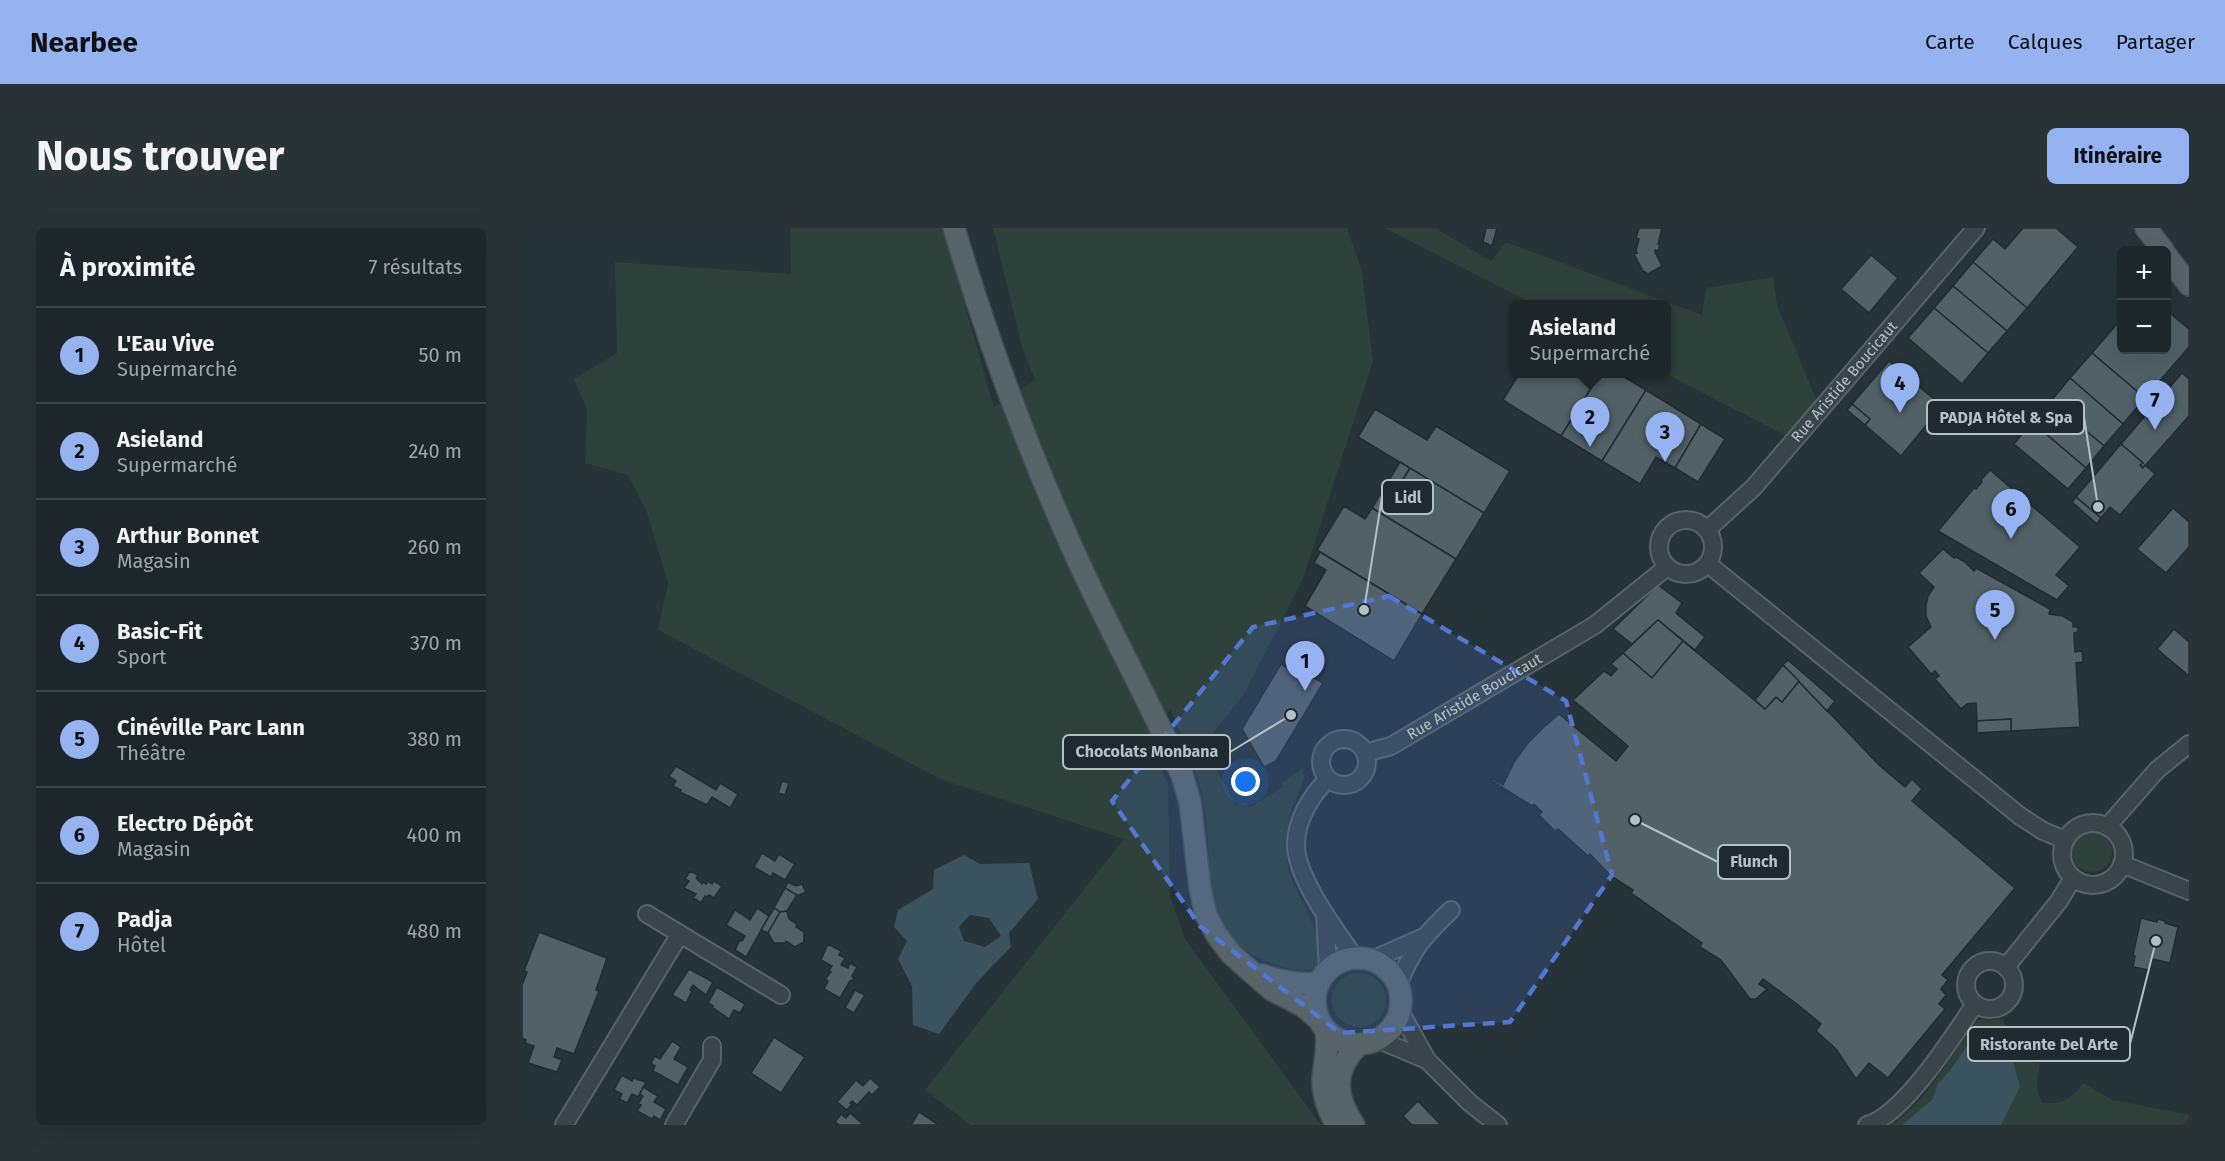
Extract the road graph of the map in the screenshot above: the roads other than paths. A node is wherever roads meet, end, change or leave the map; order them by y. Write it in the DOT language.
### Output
graph roads {
  1 [pos="954,228"];
  2 [pos="1976,228"];
  3 [pos="2139,228"];
  4 [pos="2158,244"];
  5 [pos="2189,285"];
  6 [pos="1708,529"];
  7 [pos="1708,564"];
  8 [pos="1667,567"];
  9 [pos="2189,744"];
  10 [pos="1365,753"];
  11 [pos="1328,779"];
  12 [pos="2107,827"];
  13 [pos="2065,840"];
  14 [pos="2122,864"];
  15 [pos="2073,878"];
  16 [pos="2189,891"];
  17 [pos="1451,910"];
  18 [pos="647,914"];
  19 [pos="1324,914"];
  20 [pos="680,934"];
  21 [pos="1421,939"];
  22 [pos="1363,959"];
  23 [pos="2006,967"];
  24 [pos="1253,972"];
  25 [pos="1323,976"];
  26 [pos="1398,985"];
  27 [pos="781,994"];
  28 [pos="1975,1004"];
  29 [pos="1400,1011"];
  30 [pos="1322,1025"];
  31 [pos="1368,1042"];
  32 [pos="712,1046"];
  33 [pos="1427,1060"];
  34 [pos="564,1125"];
  35 [pos="674,1125"];
  36 [pos="1337,1125"];
  37 [pos="1354,1125"];
  38 [pos="1498,1125"];
  39 [pos="1867,1125"];
  1 -- 24 [label="main road"];
  2 -- 6 [label="street, Rue Aristide Boucicaut"];
  3 -- 4 [label="main road"];
  4 -- 5 [label="main road"];
  6 -- 7 [label="street"];
  6 -- 8 [label="street"];
  7 -- 8 [label="street"];
  7 -- 13 [label="street"];
  8 -- 10 [label="street, Rue Aristide Boucicaut"];
  9 -- 12 [label="street"];
  10 -- 11 [label="street"];
  10 -- 11 [label="street"];
  11 -- 19 [label="street"];
  12 -- 13 [label="street"];
  12 -- 14 [label="street"];
  13 -- 15 [label="street"];
  14 -- 15 [label="street"];
  14 -- 16 [label="street"];
  15 -- 23 [label="street"];
  17 -- 21 [label="street"];
  18 -- 20 [label="street"];
  19 -- 22 [label="street"];
  19 -- 25 [label="street"];
  20 -- 27 [label="street"];
  20 -- 34 [label="street"];
  21 -- 22 [label="street"];
  21 -- 26 [label="street"];
  22 -- 25 [label="main road"];
  22 -- 26 [label="main road"];
  23 -- 28 [label="street"];
  23 -- 28 [label="street"];
  24 -- 25 [label="main road"];
  24 -- 30 [label="main road"];
  25 -- 30 [label="main road"];
  26 -- 29 [label="main road"];
  28 -- 39 [label="street"];
  29 -- 31 [label="main road"];
  29 -- 33 [label="street"];
  30 -- 31 [label="main road"];
  30 -- 36 [label="main road"];
  31 -- 33 [label="street"];
  31 -- 37 [label="main road"];
  32 -- 35 [label="street"];
  33 -- 38 [label="street"];
}
